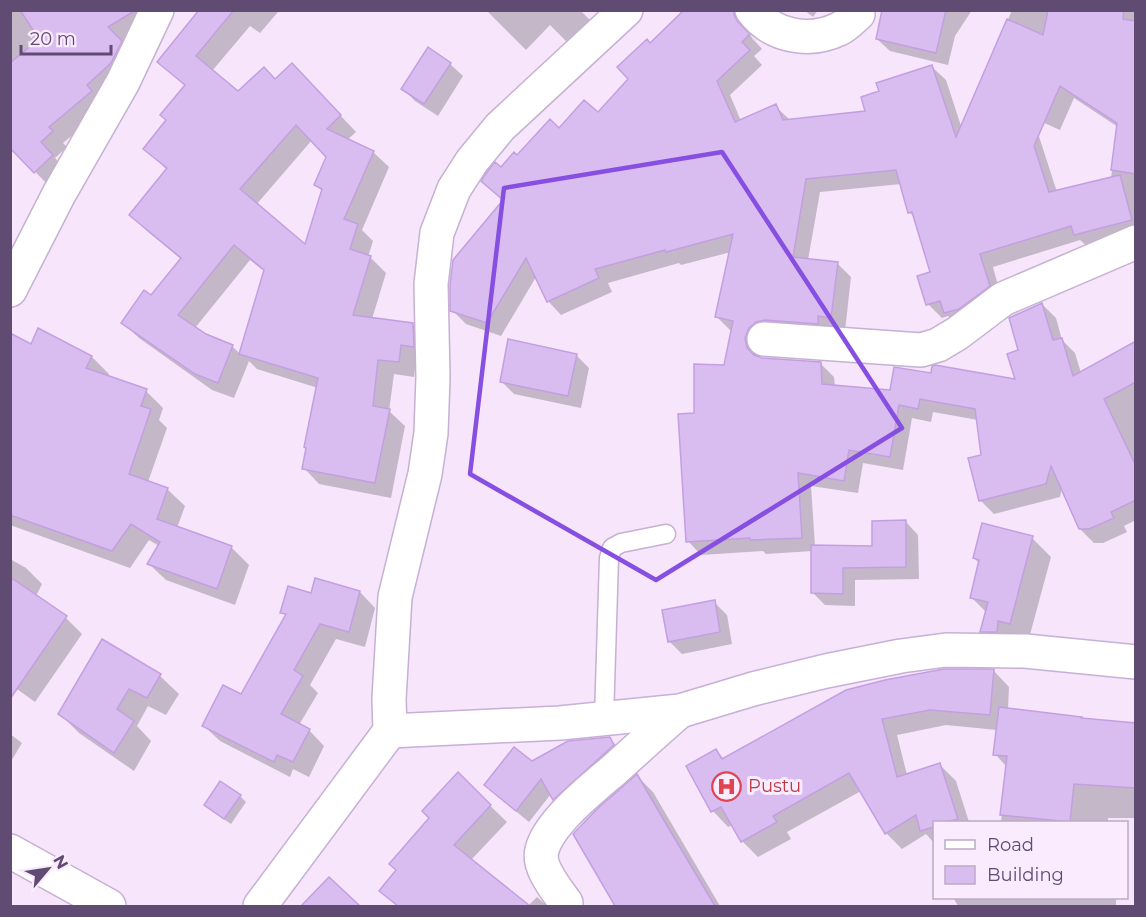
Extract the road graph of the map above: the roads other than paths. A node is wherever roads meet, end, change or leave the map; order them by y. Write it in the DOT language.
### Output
graph roads {
  1 [pos="157,10"];
  2 [pos="626,10"];
  3 [pos="752,10"];
  4 [pos="858,14"];
  5 [pos="1136,242"];
  6 [pos="10,290"];
  7 [pos="765,339"];
  8 [pos="666,534"];
  9 [pos="1136,662"];
  10 [pos="680,711"];
  11 [pos="604,718"];
  12 [pos="390,731"];
  13 [pos="10,852"];
  14 [pos="566,903"];
  15 [pos="109,906"];
  16 [pos="260,906"];
  1 -- 6 [label="street"];
  2 -- 12 [label="street"];
  3 -- 4 [label="street"];
  5 -- 7 [label="street"];
  8 -- 11 [label="lane"];
  9 -- 10 [label="street"];
  10 -- 11 [label="street"];
  10 -- 14 [label="street"];
  11 -- 12 [label="street"];
  12 -- 16 [label="street"];
  13 -- 15 [label="street"];
}
